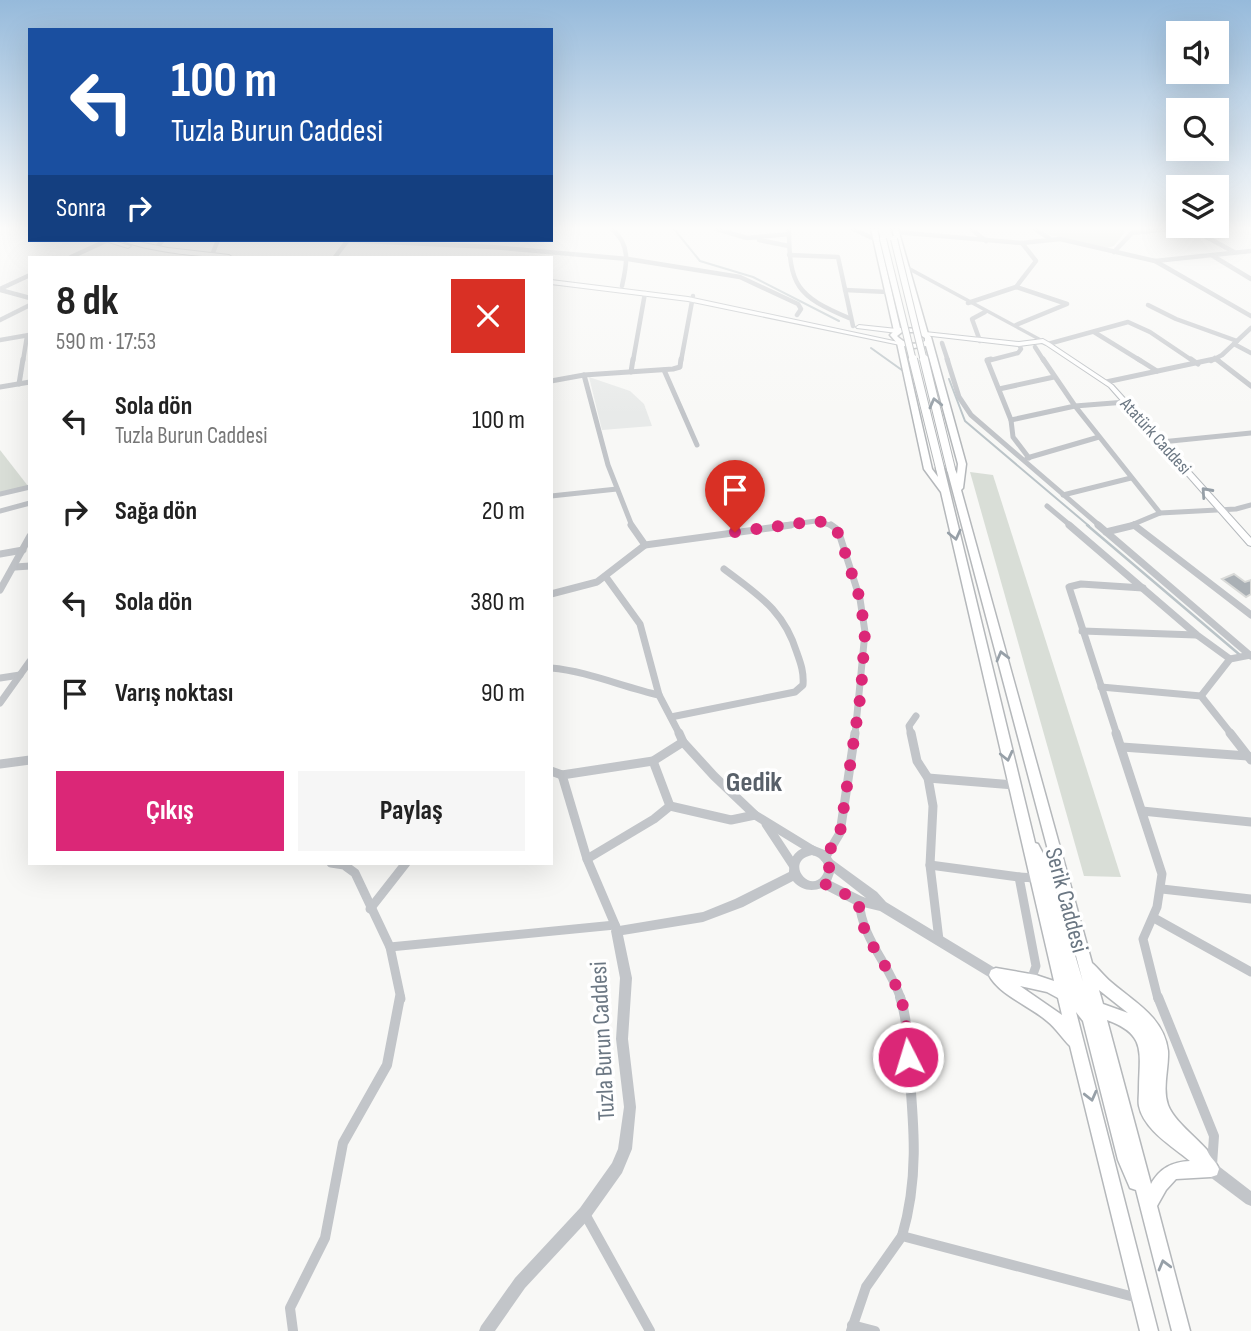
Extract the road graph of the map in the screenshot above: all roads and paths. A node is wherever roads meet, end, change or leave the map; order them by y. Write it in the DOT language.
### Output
graph roads {
  1 [pos="4,291"];
  2 [pos="631,291"];
  3 [pos="652,291"];
  4 [pos="771,291"];
  5 [pos="802,291"];
  6 [pos="845,291"];
  7 [pos="869,291"];
  8 [pos="895,291"];
  9 [pos="907,291"];
  10 [pos="913,291"];
  11 [pos="946,291"];
  12 [pos="1003,291"];
  13 [pos="1028,291"];
  14 [pos="1208,291"];
  15 [pos="888,292"];
  16 [pos="645,293"];
  17 [pos="28,297"];
  18 [pos="693,298"];
  19 [pos="970,302"];
  20 [pos="1148,305"];
  21 [pos="28,306"];
  22 [pos="985,312"];
  23 [pos="797,316"];
  24 [pos="1251,316"];
  25 [pos="849,318"];
  26 [pos="0,320"];
  27 [pos="853,326"];
  28 [pos="1018,327"];
  29 [pos="1251,328"];
  30 [pos="897,331"];
  31 [pos="1094,332"];
  32 [pos="28,335"];
  33 [pos="927,338"];
  34 [pos="0,340"];
  35 [pos="980,341"];
  36 [pos="1046,342"];
  37 [pos="1235,342"];
  38 [pos="900,343"];
  39 [pos="942,343"];
  40 [pos="1020,346"];
  41 [pos="1035,347"];
  42 [pos="1251,353"];
  43 [pos="27,354"];
  44 [pos="1215,358"];
  45 [pos="1198,364"];
  46 [pos="664,370"];
  47 [pos="631,372"];
  48 [pos="1158,372"];
  49 [pos="584,375"];
  50 [pos="1054,377"];
  51 [pos="553,381"];
  52 [pos="28,382"];
  53 [pos="1106,382"];
  54 [pos="19,383"];
  55 [pos="1251,386"];
  56 [pos="0,387"];
  57 [pos="999,389"];
  58 [pos="1126,402"];
  59 [pos="1075,406"];
  60 [pos="1011,420"];
  61 [pos="1251,433"];
  62 [pos="1100,438"];
  63 [pos="1161,442"];
  64 [pos="697,445"];
  65 [pos="1026,459"];
  66 [pos="946,468"];
  67 [pos="1131,478"];
  68 [pos="28,488"];
  69 [pos="617,489"];
  70 [pos="952,494"];
  71 [pos="0,495"];
  72 [pos="1063,495"];
  73 [pos="553,496"];
  74 [pos="28,504"];
  75 [pos="1251,505"];
  76 [pos="1047,506"];
  77 [pos="1222,510"];
  78 [pos="0,511"];
  79 [pos="1160,513"];
  80 [pos="1134,525"];
  81 [pos="1106,532"];
  82 [pos="28,540"];
  83 [pos="1251,543"];
  84 [pos="645,545"];
  85 [pos="23,550"];
  86 [pos="0,554"];
  87 [pos="28,566"];
  88 [pos="15,567"];
  89 [pos="724,569"];
  90 [pos="606,577"];
  91 [pos="1143,588"];
  92 [pos="0,590"];
  93 [pos="553,594"];
  94 [pos="1251,615"];
  95 [pos="1082,631"];
  96 [pos="1197,635"];
  97 [pos="1251,656"];
  98 [pos="1230,659"];
  99 [pos="28,665"];
  100 [pos="553,668"];
  101 [pos="20,675"];
  102 [pos="0,678"];
  103 [pos="1101,687"];
  104 [pos="659,695"];
  105 [pos="1201,696"];
  106 [pos="0,703"];
  107 [pos="916,716"];
  108 [pos="671,717"];
  109 [pos="683,742"];
  110 [pos="1122,747"];
  111 [pos="1250,758"];
  112 [pos="28,760"];
  113 [pos="653,761"];
  114 [pos="0,764"];
  115 [pos="553,772"];
  116 [pos="562,775"];
  117 [pos="928,778"];
  118 [pos="1014,785"];
  119 [pos="670,806"];
  120 [pos="1142,811"];
  121 [pos="755,815"];
  122 [pos="1251,822"];
  123 [pos="766,823"];
  124 [pos="1027,834"];
  125 [pos="823,857"];
  126 [pos="587,859"];
  127 [pos="344,865"];
  128 [pos="404,865"];
  129 [pos="930,866"];
  130 [pos="794,869"];
  131 [pos="1019,877"];
  132 [pos="1037,878"];
  133 [pos="823,883"];
  134 [pos="1162,889"];
  135 [pos="1251,899"];
  136 [pos="859,901"];
  137 [pos="883,906"];
  138 [pos="370,909"];
  139 [pos="1154,918"];
  140 [pos="616,928"];
  141 [pos="939,940"];
  142 [pos="390,947"];
  143 [pos="1084,963"];
  144 [pos="1251,972"];
  145 [pos="996,975"];
  146 [pos="1031,980"];
  147 [pos="1063,990"];
  148 [pos="1087,992"];
  149 [pos="1126,1005"];
  150 [pos="1084,1011"];
  151 [pos="1081,1055"];
  152 [pos="1211,1169"];
  153 [pos="1251,1199"];
  154 [pos="1148,1206"];
  155 [pos="585,1213"];
  156 [pos="902,1236"];
  157 [pos="1142,1299"];
  158 [pos="852,1328"];
  159 [pos="293,1331"];
  160 [pos="486,1331"];
  161 [pos="650,1331"];
  162 [pos="876,1331"];
  163 [pos="1149,1331"];
  164 [pos="1181,1331"];
  1 -- 17 [label="street"];
  2 -- 16 [label="main road"];
  3 -- 18 [label="main road"];
  4 -- 23 [label="street"];
  5 -- 25 [label="street"];
  6 -- 25 [label="street"];
  7 -- 15 [label="street"];
  8 -- 66 [label="highway, bridge"];
  66 -- 9 [label="highway, one-way, bridge"];
  10 -- 33 [label="highway"];
  11 -- 19 [label="street"];
  12 -- 19 [label="street"];
  13 -- 28 [label="street"];
  14 -- 24 [label="street"];
  15 -- 30 [label="highway"];
  16 -- 18 [label="main road"];
  16 -- 47 [label="street"];
  18 -- 23 [label="main road"];
  18 -- 38 [label="main road"];
  18 -- 46 [label="street"];
  19 -- 22 [label="street"];
  19 -- 28 [label="street, Atatürk Caddesi"];
  20 -- 37 [label="street"];
  21 -- 26 [label="street"];
  22 -- 28 [label="street"];
  22 -- 35 [label="street"];
  23 -- 27 [label="main road"];
  25 -- 27 [label="street"];
  27 -- 30 [label="main road"];
  28 -- 36 [label="street, Atatürk Caddesi"];
  29 -- 37 [label="street"];
  30 -- 33 [label="highway"];
  30 -- 38 [label="highway"];
  31 -- 36 [label="street"];
  31 -- 45 [label="street"];
  31 -- 48 [label="street"];
  32 -- 34 [label="street"];
  33 -- 35 [label="main road"];
  33 -- 38 [label="highway"];
  33 -- 39 [label="main road"];
  33 -- 70 [label="highway"];
  35 -- 40 [label="main road"];
  36 -- 40 [label="main road"];
  36 -- 41 [label="main road"];
  36 -- 53 [label="main road, Atatürk Caddesi"];
  37 -- 42 [label="street"];
  37 -- 44 [label="street"];
  38 -- 70 [label="highway"];
  39 -- 40 [label="main road"];
  39 -- 65 [label="street"];
  40 -- 41 [label="main road"];
  40 -- 57 [label="street"];
  41 -- 50 [label="street"];
  43 -- 54 [label="street"];
  44 -- 45 [label="street"];
  44 -- 55 [label="street"];
  45 -- 48 [label="street"];
  46 -- 47 [label="street"];
  46 -- 64 [label="street"];
  47 -- 49 [label="street"];
  48 -- 53 [label="street"];
  49 -- 51 [label="street"];
  49 -- 69 [label="street"];
  50 -- 57 [label="street"];
  50 -- 59 [label="street"];
  52 -- 54 [label="street"];
  53 -- 58 [label="main road, Atatürk Caddesi"];
  54 -- 56 [label="street"];
  57 -- 60 [label="street"];
  58 -- 59 [label="street"];
  58 -- 63 [label="main road, Atatürk Caddesi"];
  59 -- 60 [label="street"];
  59 -- 62 [label="street"];
  60 -- 65 [label="street"];
  61 -- 63 [label="street"];
  62 -- 65 [label="street"];
  62 -- 67 [label="street"];
  77 -- 63 [label="main road, Atatürk Caddesi, one-way"];
  65 -- 72 [label="street"];
  66 -- 70 [label="highway, Serik Caddesi"];
  67 -- 72 [label="street"];
  67 -- 79 [label="street"];
  68 -- 71 [label="street"];
  69 -- 73 [label="street"];
  69 -- 84 [label="street"];
  70 -- 118 [label="highway, Serik Caddesi, one-way"];
  143 -- 70 [label="highway, Serik Caddesi, one-way"];
  72 -- 81 [label="street"];
  74 -- 78 [label="street"];
  75 -- 77 [label="street"];
  76 -- 91 [label="street"];
  77 -- 79 [label="street"];
  77 -- 83 [label="main road, Atatürk Caddesi"];
  79 -- 80 [label="street"];
  80 -- 81 [label="street"];
  80 -- 94 [label="street"];
  81 -- 97 [label="street"];
  82 -- 85 [label="street"];
  84 -- 90 [label="street"];
  84 -- 125 [label="street"];
  85 -- 86 [label="street"];
  85 -- 88 [label="street"];
  87 -- 88 [label="street"];
  88 -- 92 [label="street"];
  89 -- 108 [label="street"];
  90 -- 93 [label="street"];
  90 -- 104 [label="street"];
  91 -- 95 [label="street"];
  91 -- 96 [label="street"];
  95 -- 96 [label="street"];
  95 -- 103 [label="street"];
  96 -- 98 [label="street"];
  97 -- 98 [label="street"];
  98 -- 105 [label="street"];
  99 -- 101 [label="street"];
  100 -- 104 [label="street"];
  101 -- 102 [label="street"];
  101 -- 106 [label="street"];
  103 -- 105 [label="street"];
  103 -- 110 [label="street"];
  104 -- 108 [label="street"];
  105 -- 111 [label="street"];
  107 -- 117 [label="street"];
  108 -- 109 [label="street"];
  109 -- 113 [label="street"];
  109 -- 121 [label="street"];
  110 -- 111 [label="street"];
  110 -- 120 [label="street"];
  112 -- 114 [label="street"];
  113 -- 116 [label="street"];
  113 -- 119 [label="street"];
  115 -- 116 [label="street"];
  116 -- 126 [label="street"];
  117 -- 118 [label="street"];
  117 -- 129 [label="street"];
  118 -- 124 [label="highway, Serik Caddesi"];
  119 -- 121 [label="street"];
  119 -- 126 [label="street"];
  120 -- 122 [label="street"];
  120 -- 134 [label="street"];
  121 -- 123 [label="street"];
  123 -- 125 [label="street"];
  123 -- 130 [label="street"];
  124 -- 132 [label="highway, Serik Caddesi"];
  124 -- 148 [label="highway"];
  125 -- 130 [label="street"];
  125 -- 133 [label="street"];
  125 -- 137 [label="street"];
  126 -- 140 [label="street"];
  127 -- 138 [label="street"];
  128 -- 138 [label="street"];
  129 -- 131 [label="street"];
  129 -- 141 [label="street"];
  130 -- 133 [label="street"];
  130 -- 140 [label="street, Tuzla Burun Caddesi"];
  131 -- 132 [label="street"];
  131 -- 146 [label="street"];
  132 -- 147 [label="highway, Serik Caddesi"];
  133 -- 136 [label="street"];
  134 -- 135 [label="street"];
  134 -- 139 [label="street"];
  136 -- 137 [label="street"];
  136 -- 156 [label="street"];
  137 -- 141 [label="street"];
  138 -- 142 [label="street"];
  139 -- 144 [label="street"];
  139 -- 152 [label="street"];
  140 -- 142 [label="street"];
  140 -- 155 [label="street, Tuzla Burun Caddesi"];
  141 -- 145 [label="street"];
  142 -- 159 [label="street"];
  143 -- 148 [label="highway, Serik Caddesi"];
  143 -- 149 [label="highway"];
  145 -- 146 [label="highway"];
  145 -- 150 [label="highway"];
  145 -- 151 [label="highway"];
  146 -- 147 [label="highway"];
  147 -- 148 [label="highway"];
  147 -- 150 [label="highway"];
  148 -- 149 [label="highway"];
  148 -- 150 [label="highway, Serik Caddesi"];
  149 -- 152 [label="highway"];
  150 -- 151 [label="highway, Serik Caddesi"];
  150 -- 152 [label="highway"];
  150 -- 154 [label="highway"];
  151 -- 157 [label="highway, Serik Caddesi, one-way"];
  152 -- 153 [label="street"];
  152 -- 154 [label="highway"];
  164 -- 154 [label="highway, one-way"];
  155 -- 160 [label="street, Tuzla Burun Caddesi"];
  155 -- 161 [label="street"];
  156 -- 157 [label="street"];
  156 -- 158 [label="street"];
  157 -- 163 [label="highway, Serik Caddesi"];
  158 -- 162 [label="street"];
}
